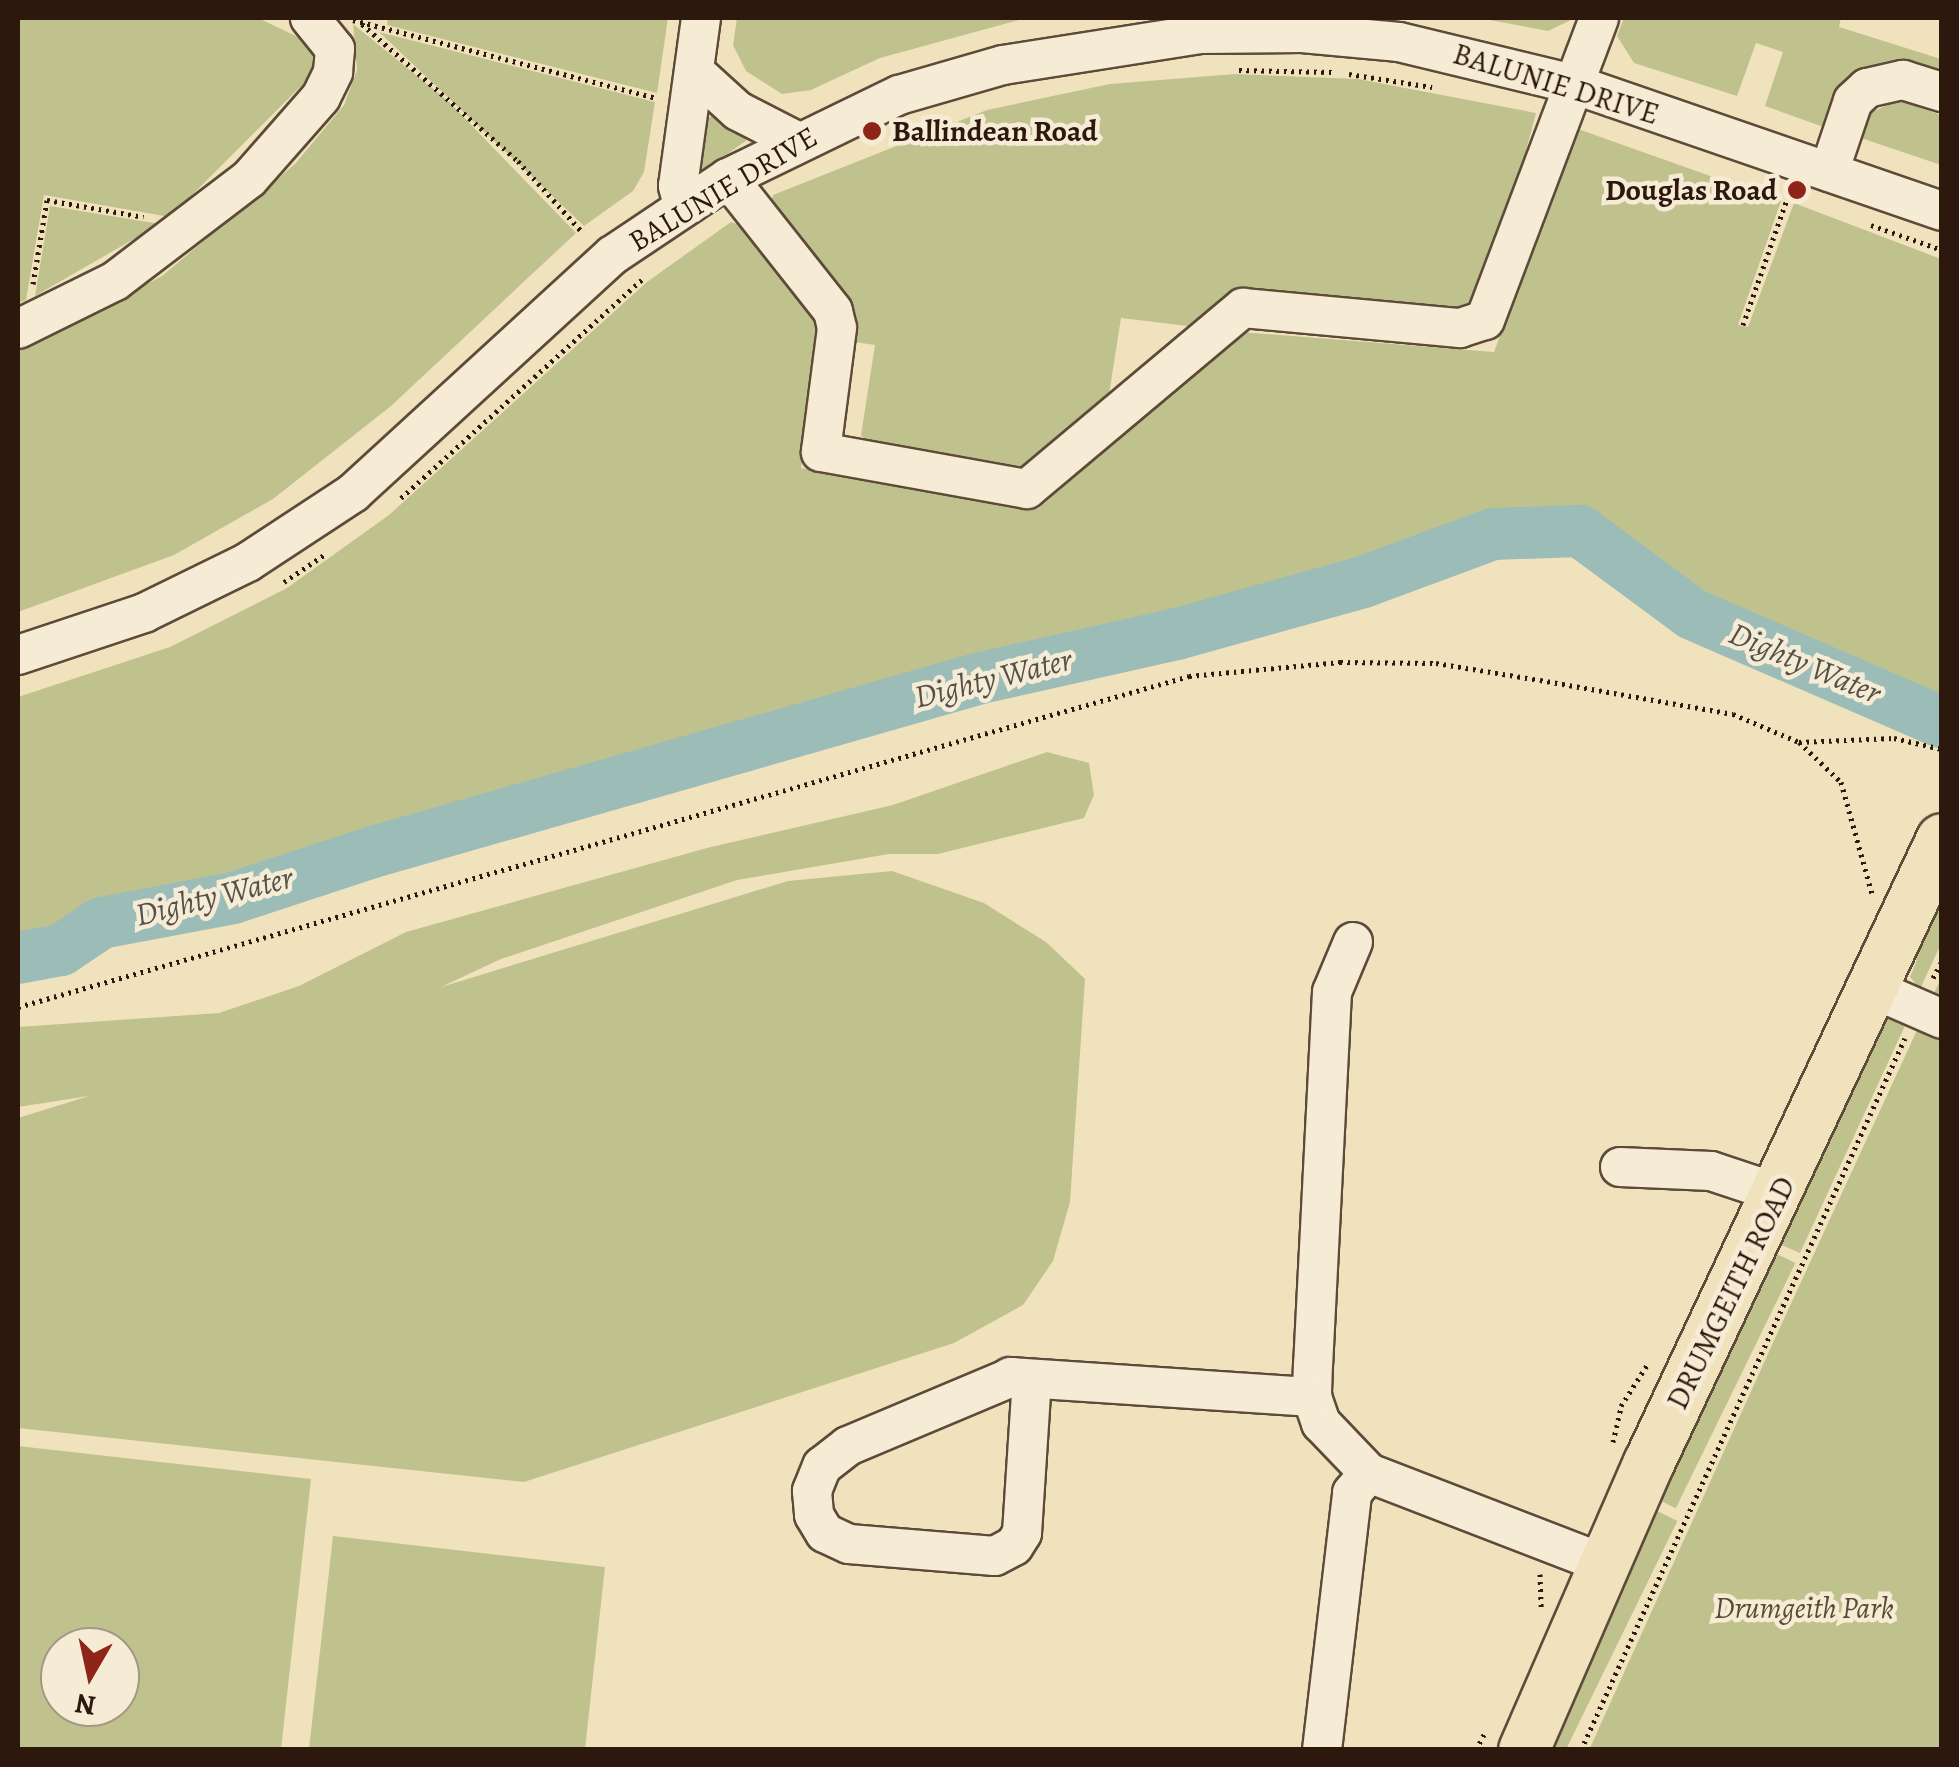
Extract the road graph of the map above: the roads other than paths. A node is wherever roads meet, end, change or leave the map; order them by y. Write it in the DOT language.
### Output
graph roads {
  1 [pos="700,18"];
  2 [pos="1599,18"];
  3 [pos="338,21"];
  4 [pos="1573,84"];
  5 [pos="692,88"];
  6 [pos="1942,92"];
  7 [pos="795,140"];
  8 [pos="1806,177"];
  9 [pos="728,178"];
  10 [pos="682,206"];
  11 [pos="1942,210"];
  12 [pos="22,328"];
  13 [pos="18,655"];
  14 [pos="1942,839"];
  15 [pos="1352,942"];
  16 [pos="1879,969"];
  17 [pos="1930,1014"];
  18 [pos="1620,1167"];
  19 [pos="1780,1194"];
  20 [pos="971,1375"];
  21 [pos="1022,1378"];
  22 [pos="1312,1397"];
  23 [pos="1369,1473"];
  24 [pos="1605,1564"];
  25 [pos="1322,1750"];
  26 [pos="1524,1750"];
  1 -- 5 [label="street"];
  2 -- 4 [label="street"];
  3 -- 12 [label="street"];
  4 -- 7 [label="street, BALUNIE DRIVE"];
  4 -- 8 [label="street, BALUNIE DRIVE"];
  4 -- 9 [label="street"];
  5 -- 7 [label="street"];
  5 -- 10 [label="street"];
  6 -- 8 [label="street"];
  7 -- 9 [label="street, BALUNIE DRIVE"];
  8 -- 11 [label="street, BALUNIE DRIVE"];
  9 -- 10 [label="street, BALUNIE DRIVE"];
  10 -- 13 [label="street, BALUNIE DRIVE"];
  14 -- 16 [label="main road, DRUMGEITH ROAD"];
  15 -- 22 [label="street"];
  16 -- 17 [label="street"];
  16 -- 19 [label="main road, DRUMGEITH ROAD"];
  18 -- 19 [label="street"];
  19 -- 24 [label="main road, DRUMGEITH ROAD"];
  20 -- 21 [label="street"];
  21 -- 21 [label="street"];
  21 -- 22 [label="street"];
  22 -- 23 [label="street"];
  23 -- 24 [label="street"];
  23 -- 25 [label="street"];
  24 -- 26 [label="main road, DRUMGEITH ROAD"];
}
